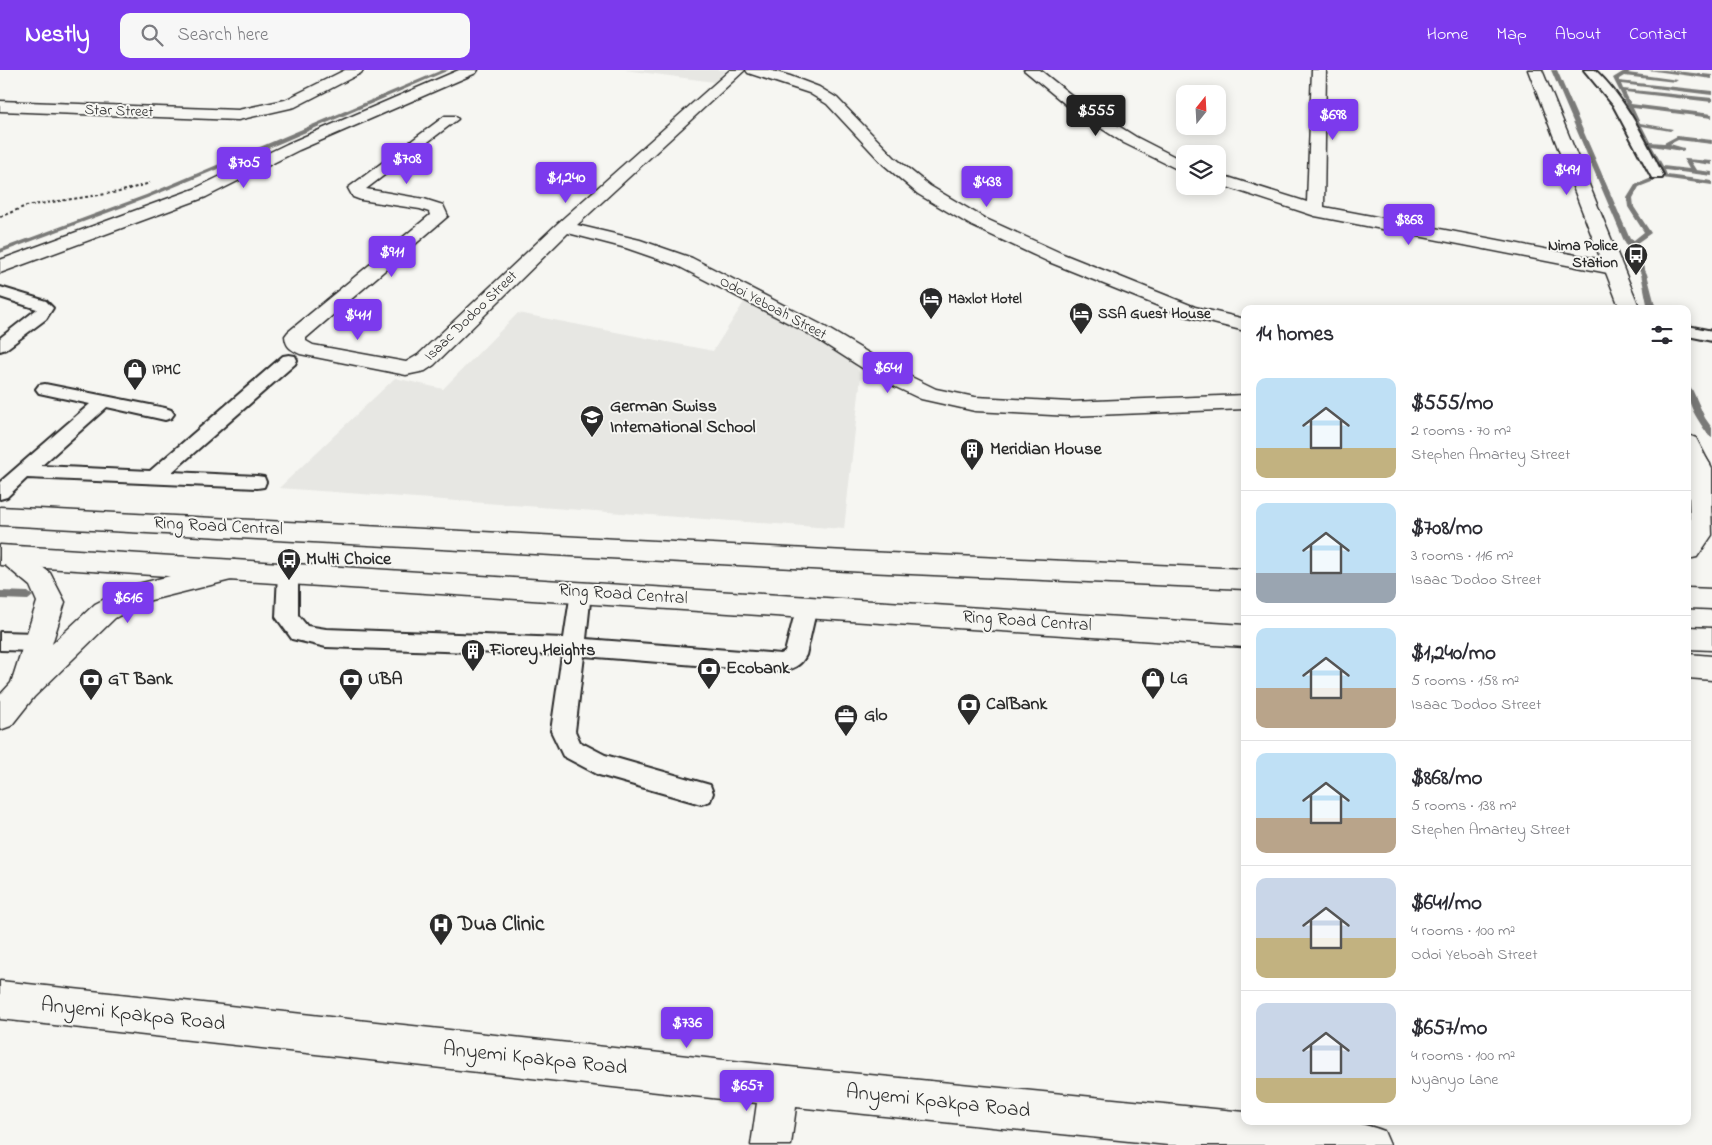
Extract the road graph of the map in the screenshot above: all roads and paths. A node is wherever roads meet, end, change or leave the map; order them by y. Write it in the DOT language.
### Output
graph roads {
  1 [pos="356,70"];
  2 [pos="472,70"];
  3 [pos="738,70"];
  4 [pos="753,70"];
  5 [pos="1030,70"];
  6 [pos="1320,70"];
  7 [pos="1535,70"];
  8 [pos="1589,70"];
  9 [pos="0,106"];
  10 [pos="450,119"];
  11 [pos="1176,163"];
  12 [pos="1657,175"];
  13 [pos="154,182"];
  14 [pos="1226,183"];
  15 [pos="1315,211"];
  16 [pos="0,217"];
  17 [pos="564,227"];
  18 [pos="0,267"];
  19 [pos="1613,268"];
  20 [pos="0,292"];
  21 [pos="1628,305"];
  22 [pos="1241,324"];
  23 [pos="1691,332"];
  24 [pos="1712,336"];
  25 [pos="0,346"];
  26 [pos="289,360"];
  27 [pos="45,389"];
  28 [pos="103,402"];
  29 [pos="1241,402"];
  30 [pos="165,414"];
  31 [pos="1702,463"];
  32 [pos="23,472"];
  33 [pos="154,478"];
  34 [pos="257,482"];
  35 [pos="0,492"];
  36 [pos="1712,496"];
  37 [pos="0,516"];
  38 [pos="1691,546"];
  39 [pos="5,555"];
  40 [pos="238,569"];
  41 [pos="288,573"];
  42 [pos="1241,579"];
  43 [pos="581,592"];
  44 [pos="1691,598"];
  45 [pos="1712,599"];
  46 [pos="806,607"];
  47 [pos="1241,636"];
  48 [pos="1691,638"];
  49 [pos="1712,639"];
  50 [pos="0,641"];
  51 [pos="37,642"];
  52 [pos="574,647"];
  53 [pos="1691,666"];
  54 [pos="1712,668"];
  55 [pos="24,688"];
  56 [pos="0,717"];
  57 [pos="701,793"];
  58 [pos="0,1000"];
  59 [pos="778,1086"];
  60 [pos="771,1145"];
  61 [pos="1370,1145"];
  1 -- 9 [label="street, Star Street"];
  2 -- 18 [label="street"];
  3 -- 17 [label="street, Isaac Dodoo Street"];
  4 -- 22 [label="street"];
  5 -- 11 [label="street"];
  6 -- 15 [label="street"];
  7 -- 19 [label="street"];
  8 -- 12 [label="lane"];
  10 -- 17 [label="street, Isaac Dodoo Street"];
  13 -- 16 [label="path"];
  14 -- 15 [label="street"];
  15 -- 19 [label="street"];
  17 -- 29 [label="street, Odoi Yeboah Street"];
  19 -- 21 [label="street"];
  20 -- 25 [label="lane"];
  23 -- 24 [label="lane"];
  26 -- 33 [label="lane"];
  27 -- 28 [label="lane"];
  28 -- 30 [label="lane"];
  28 -- 32 [label="lane"];
  31 -- 36 [label="street"];
  31 -- 38 [label="street"];
  32 -- 33 [label="lane"];
  32 -- 35 [label="lane"];
  33 -- 34 [label="lane"];
  37 -- 42 [label="street, Ring Road Central"];
  39 -- 40 [label="street, Ring Road Central"];
  39 -- 51 [label="street"];
  40 -- 41 [label="street, Ring Road Central"];
  40 -- 55 [label="street"];
  41 -- 43 [label="street, Ring Road Central"];
  41 -- 52 [label="lane"];
  43 -- 46 [label="street, Ring Road Central"];
  43 -- 52 [label="lane"];
  44 -- 45 [label="street"];
  46 -- 47 [label="street, Ring Road Central"];
  46 -- 52 [label="lane"];
  48 -- 49 [label="street"];
  50 -- 51 [label="lane"];
  51 -- 55 [label="street"];
  52 -- 57 [label="lane"];
  53 -- 54 [label="street"];
  55 -- 56 [label="street"];
  58 -- 59 [label="street, Anyemi Kpakpa Road"];
  59 -- 60 [label="street"];
  59 -- 61 [label="street, Anyemi Kpakpa Road"];
}
